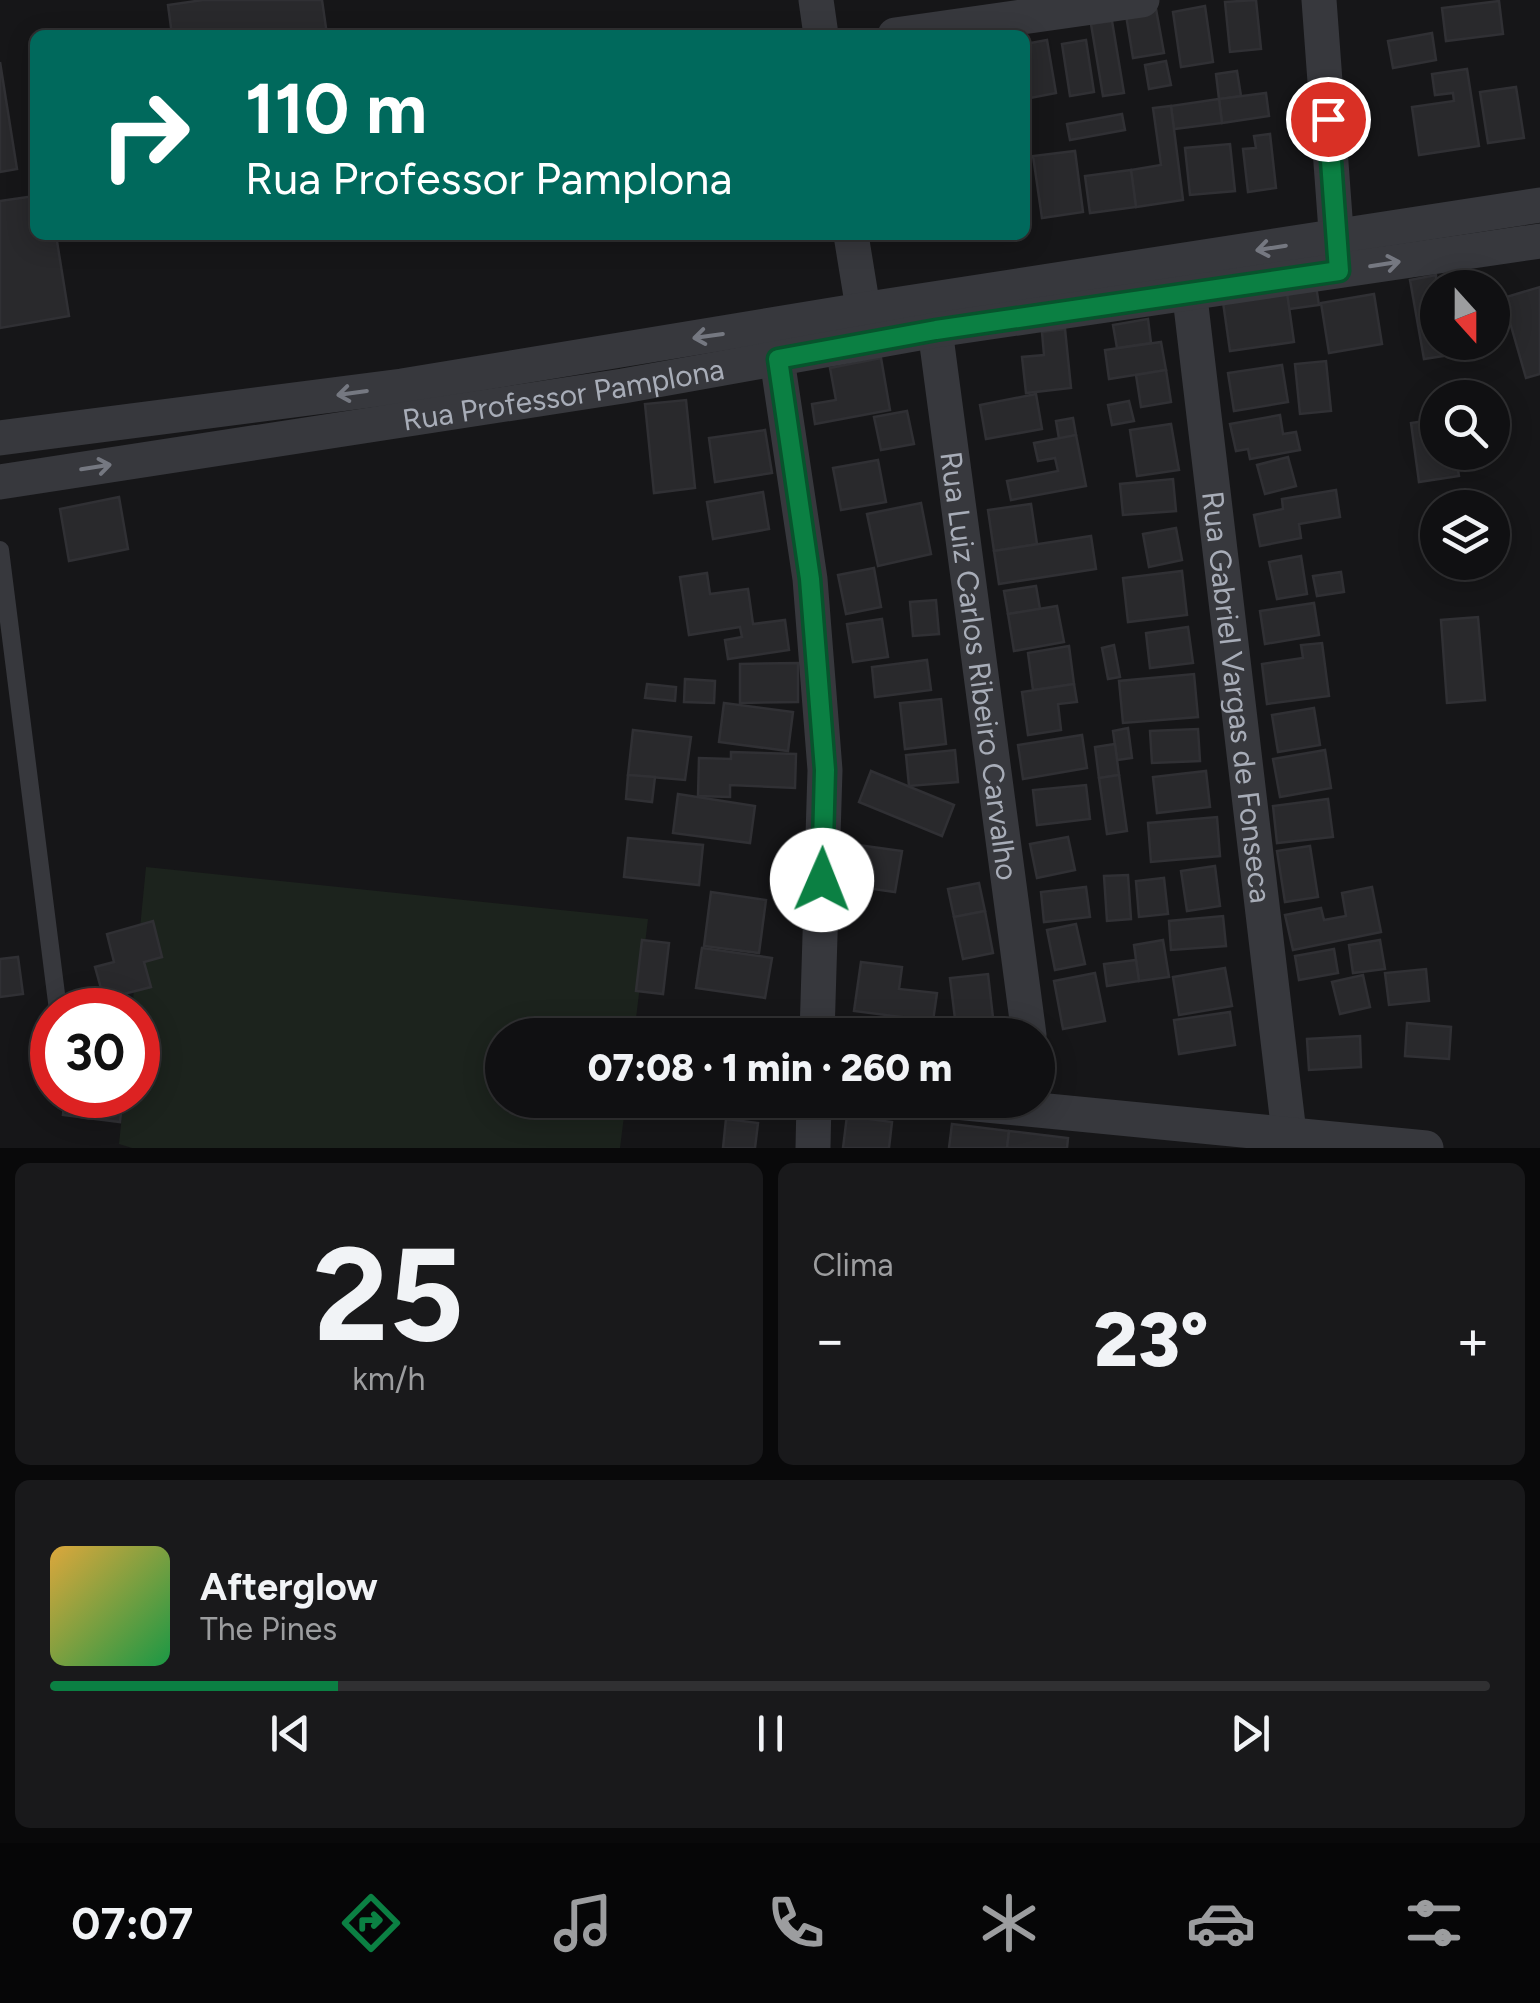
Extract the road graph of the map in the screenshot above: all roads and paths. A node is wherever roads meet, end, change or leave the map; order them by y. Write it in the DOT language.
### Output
graph roads {
  1 [pos="816,0"];
  2 [pos="1142,0"];
  3 [pos="1320,0"];
  4 [pos="820,30"];
  5 [pos="931,30"];
  6 [pos="1540,205"];
  7 [pos="852,240"];
  8 [pos="1540,241"];
  9 [pos="1338,255"];
  10 [pos="1188,277"];
  11 [pos="933,314"];
  12 [pos="865,326"];
  13 [pos="774,343"];
  14 [pos="404,403"];
  15 [pos="0,438"];
  16 [pos="0,482"];
  17 [pos="0,550"];
  18 [pos="55,988"];
  19 [pos="818,1018"];
  20 [pos="1026,1018"];
  21 [pos="1055,1113"];
  22 [pos="813,1118"];
  23 [pos="1091,1131"];
  24 [pos="1289,1133"];
  25 [pos="812,1148"];
  26 [pos="1426,1148"];
  1 -- 4 [label="street"];
  2 -- 5 [label="street"];
  3 -- 9 [label="street"];
  6 -- 9 [label="street, Rua Professor Pamplona"];
  7 -- 12 [label="street"];
  9 -- 8 [label="street, Rua Professor Pamplona, one-way"];
  9 -- 10 [label="street, Rua Professor Pamplona"];
  10 -- 11 [label="street, Rua Professor Pamplona"];
  10 -- 24 [label="street, Rua Gabriel Vargas de Fonseca"];
  11 -- 12 [label="street, Rua Professor Pamplona"];
  11 -- 20 [label="street, Rua Luiz Carlos Ribeiro Carvalho"];
  12 -- 13 [label="street, Rua Professor Pamplona"];
  13 -- 14 [label="street, Rua Professor Pamplona"];
  13 -- 19 [label="street"];
  14 -- 15 [label="street, Rua Professor Pamplona, one-way"];
  16 -- 14 [label="street, Rua Professor Pamplona, one-way"];
  17 -- 18 [label="lane"];
  21 -- 23 [label="street"];
  22 -- 25 [label="street"];
  23 -- 24 [label="street"];
  24 -- 26 [label="street"];
}
